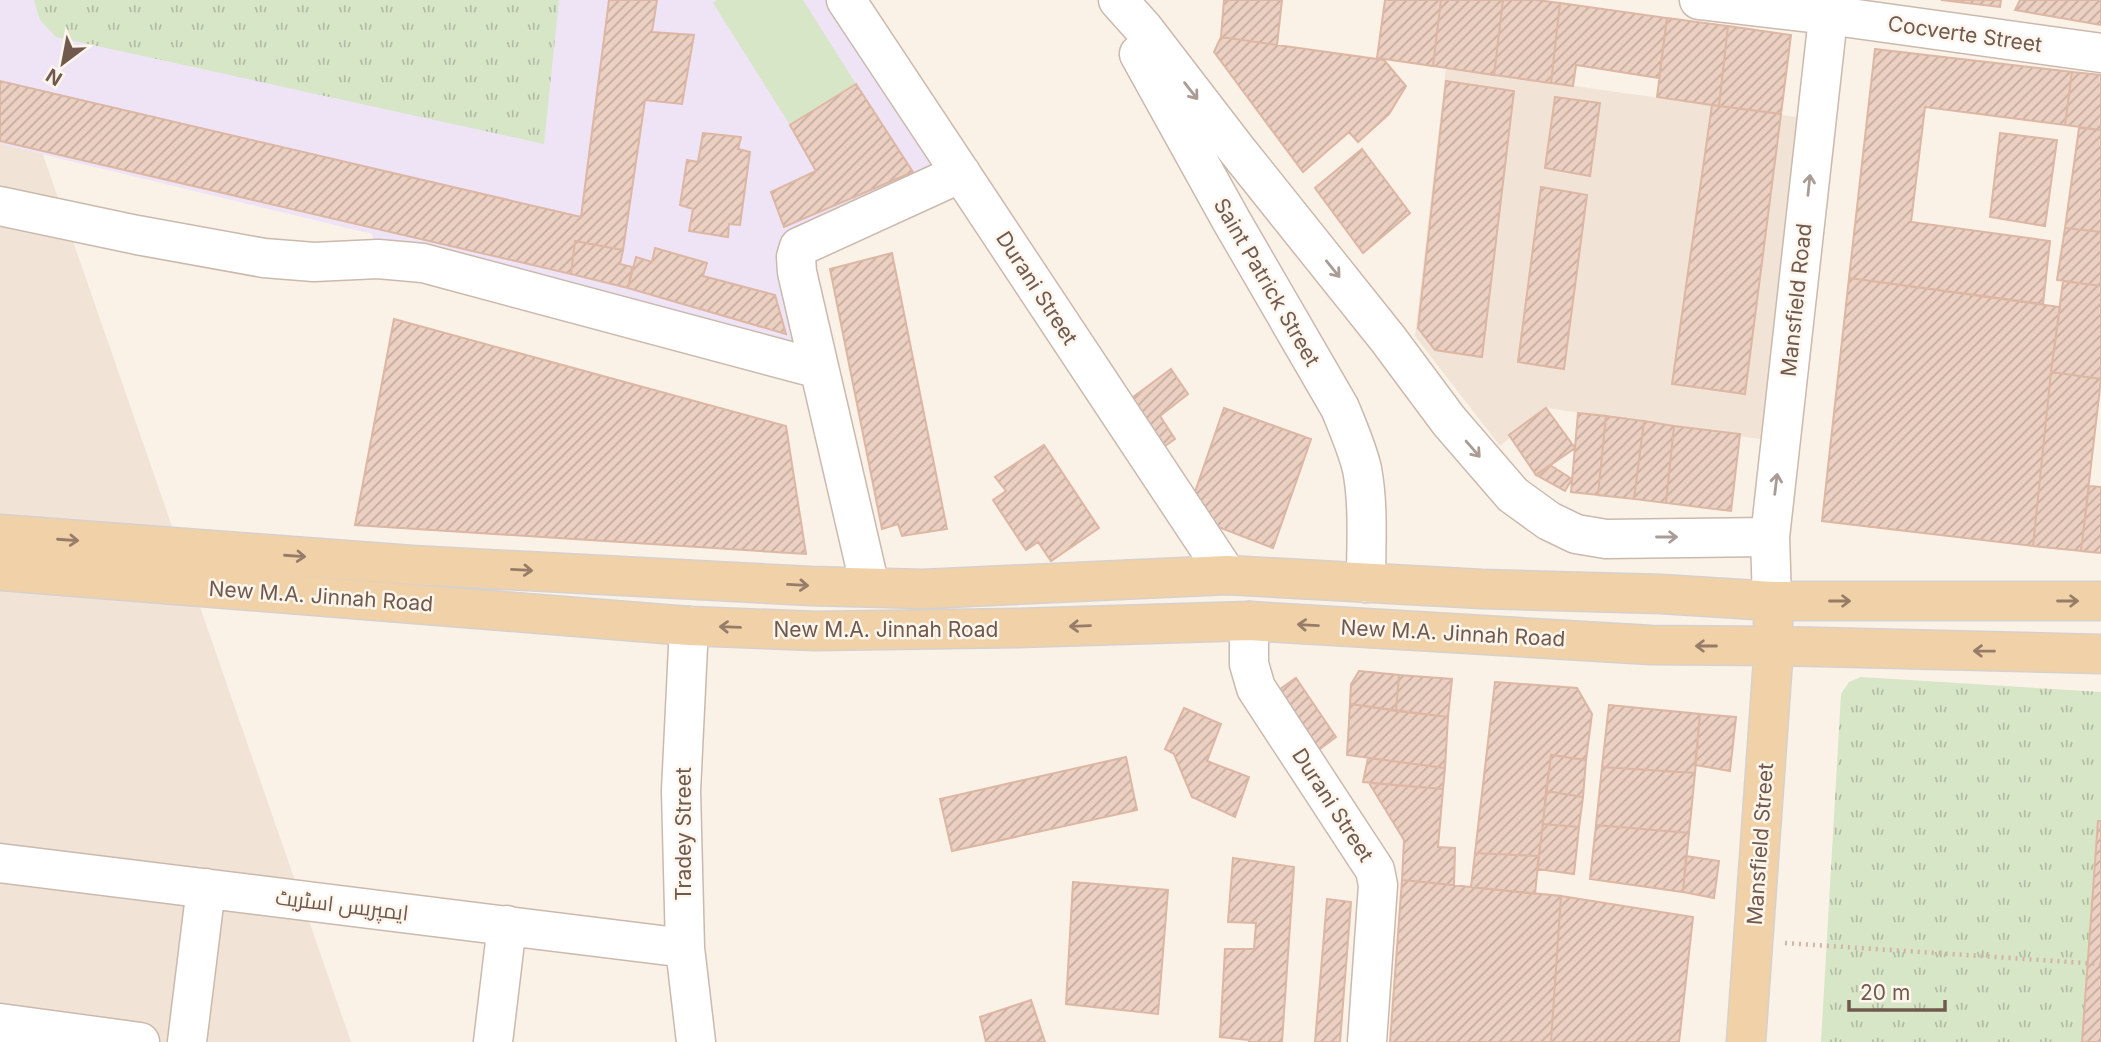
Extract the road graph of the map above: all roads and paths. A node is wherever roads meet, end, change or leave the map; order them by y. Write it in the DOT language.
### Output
graph roads {
  1 [pos="846,0"];
  2 [pos="1109,0"];
  3 [pos="1118,0"];
  4 [pos="1699,0"];
  5 [pos="1829,8"];
  6 [pos="2101,53"];
  7 [pos="961,173"];
  8 [pos="0,206"];
  9 [pos="819,369"];
  10 [pos="0,534"];
  11 [pos="1770,537"];
  12 [pos="0,571"];
  13 [pos="1227,575"];
  14 [pos="1366,583"];
  15 [pos="860,587"];
  16 [pos="923,589"];
  17 [pos="1772,601"];
  18 [pos="2101,601"];
  19 [pos="1249,621"];
  20 [pos="689,626"];
  21 [pos="931,630"];
  22 [pos="853,631"];
  23 [pos="1774,646"];
  24 [pos="2101,654"];
  25 [pos="0,863"];
  26 [pos="206,888"];
  27 [pos="507,926"];
  28 [pos="1753,941"];
  29 [pos="685,948"];
  30 [pos="2101,964"];
  31 [pos="0,1023"];
  32 [pos="76,1038"];
  33 [pos="140,1042"];
  34 [pos="187,1042"];
  35 [pos="493,1042"];
  36 [pos="696,1042"];
  37 [pos="1367,1042"];
  38 [pos="1746,1042"];
  1 -- 7 [label="street, Durani Street"];
  2 -- 14 [label="street, Saint Patrick Street"];
  3 -- 11 [label="street, one-way"];
  4 -- 5 [label="street, Cocverte Street"];
  5 -- 6 [label="street, Cocverte Street"];
  11 -- 5 [label="street, Mansfield Road, one-way"];
  7 -- 9 [label="street"];
  7 -- 13 [label="street, Durani Street"];
  8 -- 9 [label="street"];
  9 -- 15 [label="street"];
  10 -- 15 [label="main road, New M.A. Jinnah Road, one-way"];
  11 -- 17 [label="street, Mansfield Road"];
  12 -- 20 [label="main road, New M.A. Jinnah Road"];
  13 -- 14 [label="main road, New M.A. Jinnah Road"];
  13 -- 16 [label="main road, New M.A. Jinnah Road"];
  14 -- 17 [label="main road, New M.A. Jinnah Road"];
  15 -- 16 [label="main road, New M.A. Jinnah Road"];
  15 -- 22 [label="main road"];
  16 -- 21 [label="main road"];
  17 -- 18 [label="main road, New M.A. Jinnah Road, one-way"];
  17 -- 23 [label="main road, Mansfield Street"];
  19 -- 21 [label="main road, New M.A. Jinnah Road, one-way"];
  23 -- 19 [label="main road, New M.A. Jinnah Road, one-way"];
  19 -- 37 [label="street, Durani Street"];
  22 -- 20 [label="main road, New M.A. Jinnah Road, one-way"];
  20 -- 29 [label="street, Tradey Street"];
  21 -- 22 [label="main road, New M.A. Jinnah Road"];
  24 -- 23 [label="main road, New M.A. Jinnah Road, one-way"];
  23 -- 28 [label="main road, Mansfield Street"];
  25 -- 26 [label="street, ایمپریس اسٹریٹ"];
  26 -- 27 [label="street, ایمپریس اسٹریٹ"];
  26 -- 34 [label="street"];
  27 -- 29 [label="street, ایمپریس اسٹریٹ"];
  27 -- 35 [label="street"];
  28 -- 30 [label="path"];
  28 -- 38 [label="main road, Mansfield Street"];
  29 -- 36 [label="street, Tradey Street"];
  31 -- 32 [label="street"];
  32 -- 33 [label="street"];
}
